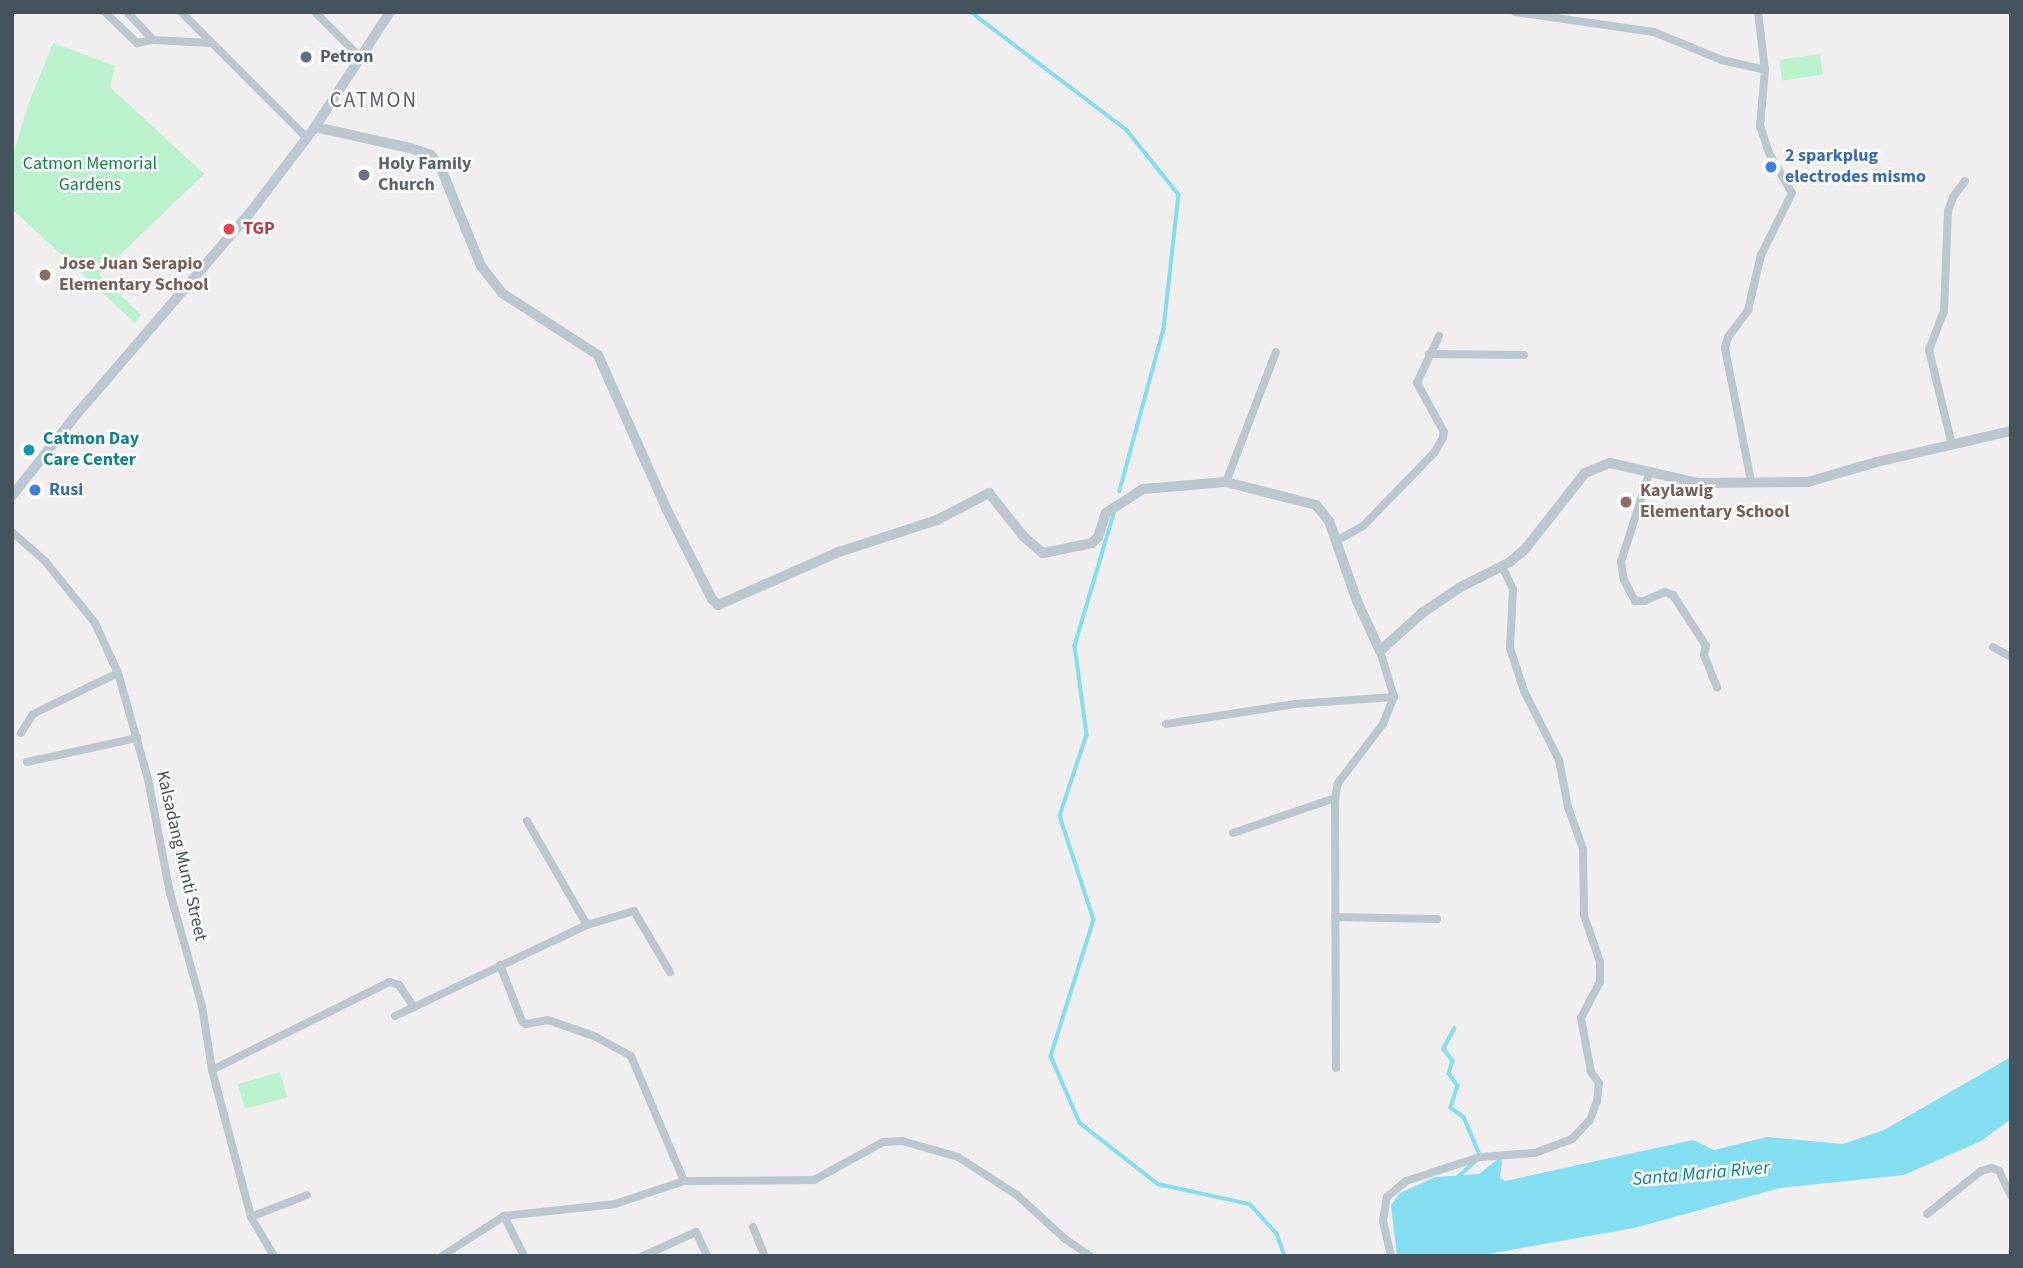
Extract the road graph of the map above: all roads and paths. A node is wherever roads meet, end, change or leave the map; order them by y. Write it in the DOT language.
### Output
graph roads {
  1 [pos="105,12"];
  2 [pos="127,12"];
  3 [pos="181,12"];
  4 [pos="315,12"];
  5 [pos="390,12"];
  6 [pos="1515,12"];
  7 [pos="1758,12"];
  8 [pos="153,40"];
  9 [pos="211,43"];
  10 [pos="359,55"];
  11 [pos="1765,71"];
  12 [pos="315,127"];
  13 [pos="307,138"];
  14 [pos="1965,181"];
  15 [pos="1438,336"];
  16 [pos="1276,352"];
  17 [pos="1429,354"];
  18 [pos="1524,355"];
  19 [pos="2011,431"];
  20 [pos="1952,445"];
  21 [pos="1650,471"];
  22 [pos="1751,481"];
  23 [pos="1226,482"];
  24 [pos="12,496"];
  25 [pos="12,532"];
  26 [pos="1336,541"];
  27 [pos="1502,566"];
  28 [pos="1993,647"];
  29 [pos="1380,651"];
  30 [pos="2011,657"];
  31 [pos="118,673"];
  32 [pos="1717,687"];
  33 [pos="1394,697"];
  34 [pos="1166,724"];
  35 [pos="21,733"];
  36 [pos="137,738"];
  37 [pos="27,762"];
  38 [pos="1335,798"];
  39 [pos="527,821"];
  40 [pos="1233,833"];
  41 [pos="1335,918"];
  42 [pos="1437,919"];
  43 [pos="587,925"];
  44 [pos="500,965"];
  45 [pos="670,972"];
  46 [pos="414,1007"];
  47 [pos="395,1016"];
  48 [pos="1336,1068"];
  49 [pos="212,1070"];
  50 [pos="684,1181"];
  51 [pos="307,1195"];
  52 [pos="2011,1196"];
  53 [pos="1927,1214"];
  54 [pos="504,1216"];
  55 [pos="251,1217"];
  56 [pos="753,1227"];
  57 [pos="646,1255"];
  58 [pos="274,1256"];
  59 [pos="442,1256"];
  60 [pos="524,1256"];
  61 [pos="707,1256"];
  62 [pos="765,1256"];
  63 [pos="1090,1256"];
  64 [pos="1391,1256"];
  1 -- 8 [label="street"];
  2 -- 8 [label="street"];
  3 -- 9 [label="street"];
  4 -- 10 [label="street"];
  5 -- 10 [label="main road"];
  6 -- 11 [label="street"];
  7 -- 11 [label="street"];
  8 -- 9 [label="street"];
  9 -- 13 [label="street"];
  10 -- 12 [label="main road"];
  11 -- 22 [label="street"];
  12 -- 13 [label="main road"];
  12 -- 23 [label="street"];
  13 -- 24 [label="main road"];
  14 -- 20 [label="street"];
  15 -- 17 [label="street"];
  16 -- 23 [label="street"];
  17 -- 18 [label="street"];
  17 -- 26 [label="street"];
  19 -- 20 [label="street"];
  20 -- 22 [label="street"];
  21 -- 22 [label="street"];
  21 -- 27 [label="street"];
  21 -- 32 [label="street"];
  23 -- 26 [label="street"];
  25 -- 31 [label="street, Kalsadang Munti Street"];
  26 -- 29 [label="street"];
  27 -- 29 [label="street"];
  27 -- 64 [label="street"];
  28 -- 30 [label="street"];
  29 -- 33 [label="street"];
  31 -- 35 [label="street"];
  31 -- 36 [label="street, Kalsadang Munti Street"];
  33 -- 34 [label="street"];
  33 -- 38 [label="street"];
  36 -- 37 [label="street"];
  36 -- 49 [label="street, Kalsadang Munti Street"];
  38 -- 40 [label="street"];
  38 -- 41 [label="street"];
  39 -- 43 [label="street"];
  41 -- 42 [label="street"];
  41 -- 48 [label="street"];
  43 -- 44 [label="street"];
  43 -- 45 [label="street"];
  44 -- 46 [label="street"];
  44 -- 50 [label="street"];
  46 -- 47 [label="street"];
  46 -- 49 [label="street"];
  49 -- 55 [label="street, Kalsadang Munti Street"];
  50 -- 54 [label="street"];
  50 -- 63 [label="street"];
  51 -- 55 [label="street"];
  52 -- 53 [label="street"];
  54 -- 59 [label="street"];
  54 -- 60 [label="street"];
  55 -- 58 [label="street, Kalsadang Munti Street"];
  56 -- 62 [label="street"];
  57 -- 61 [label="street"];
}
